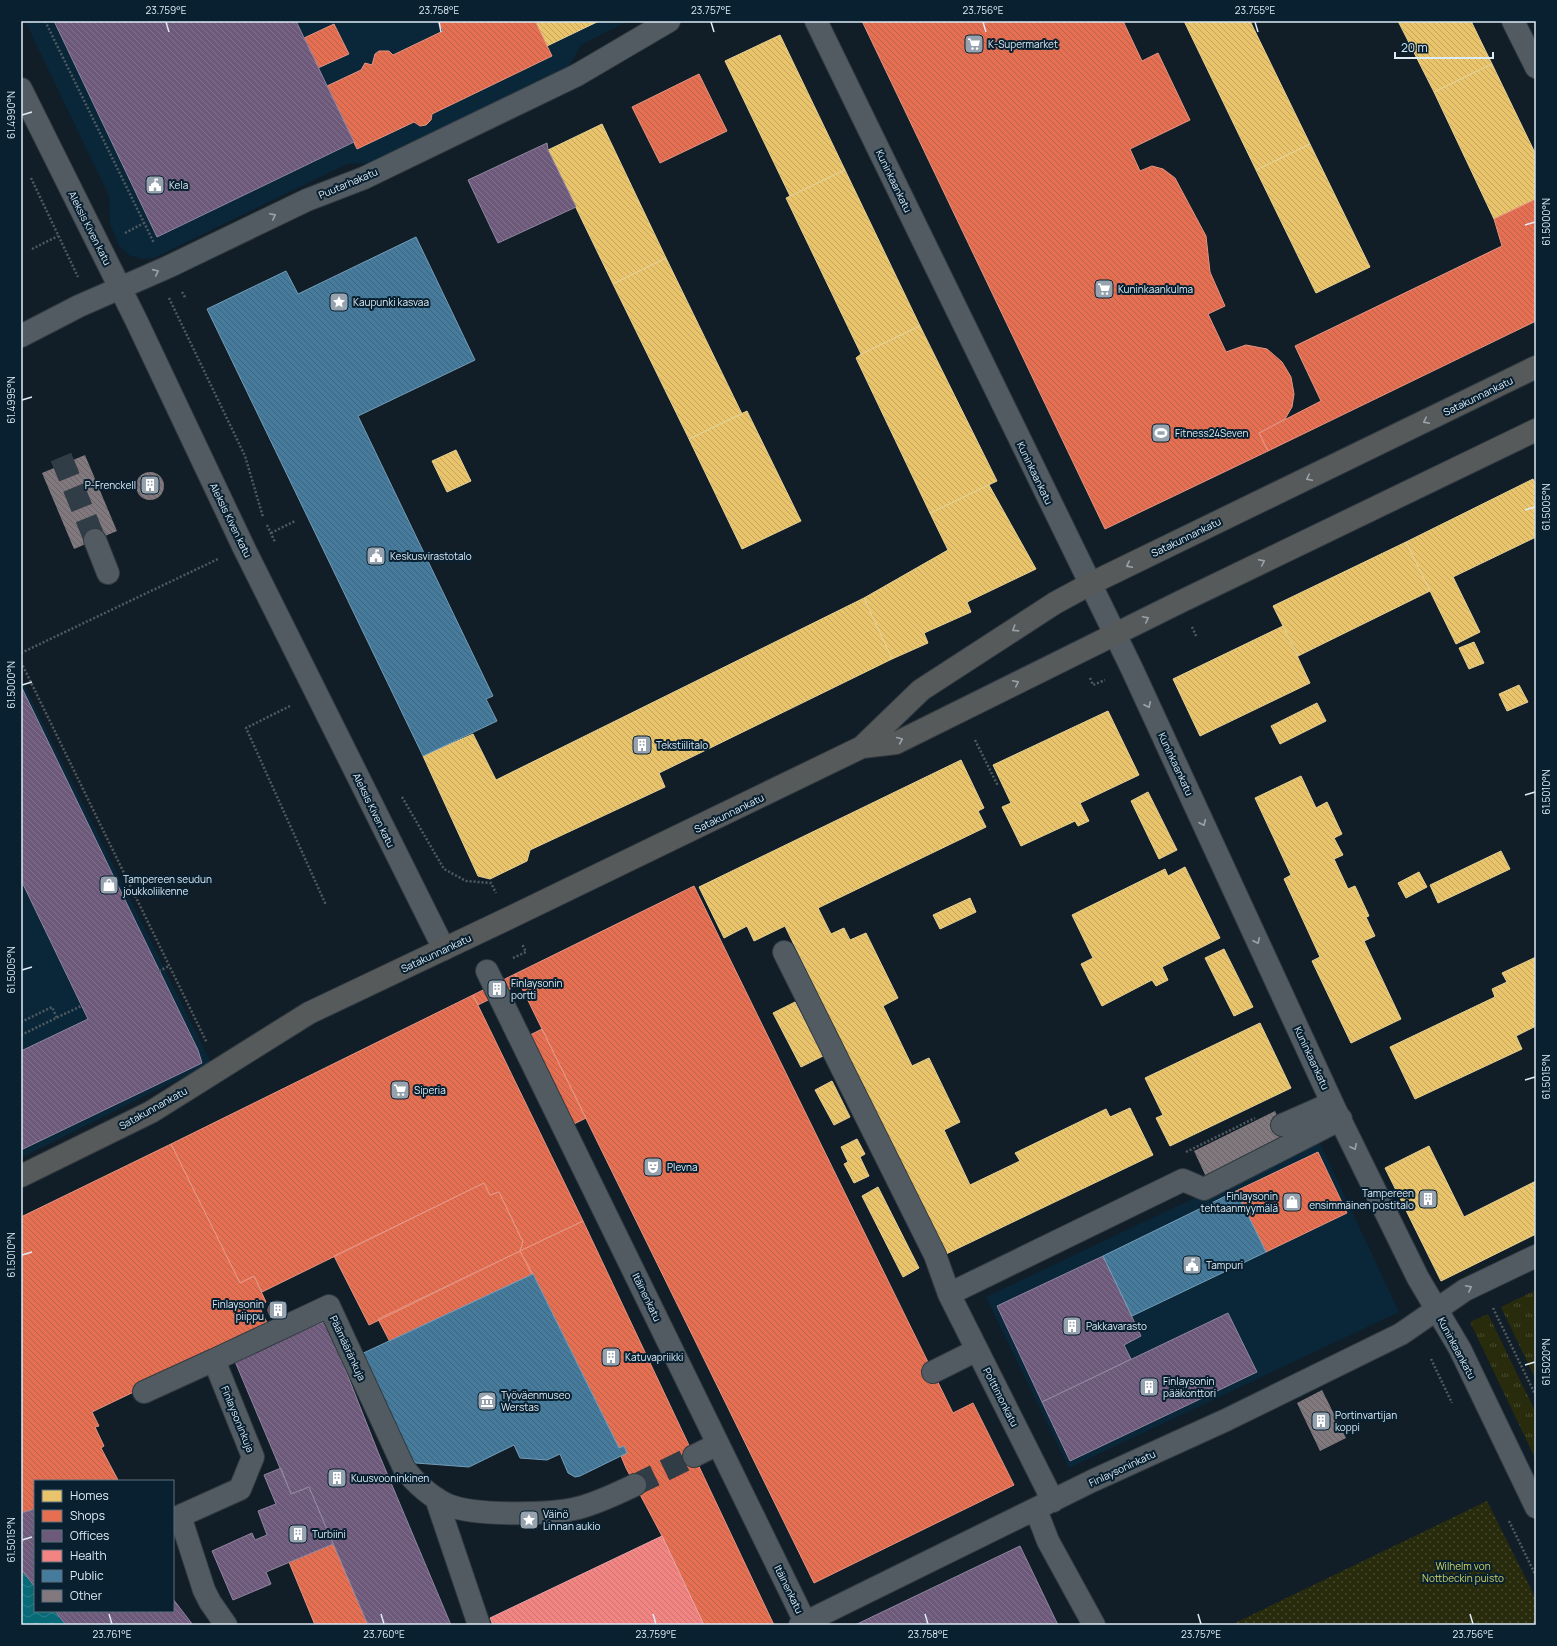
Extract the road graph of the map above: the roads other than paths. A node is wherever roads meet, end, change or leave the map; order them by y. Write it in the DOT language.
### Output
graph roads {
  1 [pos="669,21"];
  2 [pos="816,21"];
  3 [pos="1513,21"];
  4 [pos="1536,67"];
  5 [pos="21,89"];
  6 [pos="120,288"];
  7 [pos="21,336"];
  8 [pos="1536,367"];
  9 [pos="1536,430"];
  10 [pos="94,540"];
  11 [pos="108,573"];
  12 [pos="1090,584"];
  13 [pos="1115,635"];
  14 [pos="862,747"];
  15 [pos="444,949"];
  16 [pos="784,952"];
  17 [pos="488,971"];
  18 [pos="1336,1111"];
  19 [pos="1282,1125"];
  20 [pos="21,1176"];
  21 [pos="1536,1256"];
  22 [pos="949,1294"];
  23 [pos="1437,1309"];
  24 [pos="977,1350"];
  25 [pos="214,1360"];
  26 [pos="933,1372"];
  27 [pos="144,1392"];
  28 [pos="718,1444"];
  29 [pos="694,1456"];
  30 [pos="635,1485"];
  31 [pos="436,1498"];
  32 [pos="1044,1505"];
  33 [pos="1536,1507"];
  34 [pos="803,1624"];
  35 [pos="226,1625"];
  36 [pos="479,1625"];
  37 [pos="1094,1625"];
  6 -- 1 [label="street, Puutarhakatu, one-way"];
  2 -- 12 [label="street, Kuninkaankatu"];
  3 -- 4 [label="street"];
  5 -- 6 [label="street, Aleksis Kiven katu"];
  6 -- 7 [label="street, Puutarhakatu"];
  6 -- 15 [label="street, Aleksis Kiven katu"];
  8 -- 12 [label="main road, Satakunnankatu, one-way"];
  13 -- 9 [label="main road, Satakunnankatu, one-way"];
  10 -- 11 [label="street"];
  12 -- 13 [label="street, Kuninkaankatu"];
  12 -- 14 [label="main road, Satakunnankatu, one-way"];
  14 -- 13 [label="main road, Satakunnankatu, one-way"];
  13 -- 18 [label="street, Kuninkaankatu, one-way"];
  14 -- 15 [label="main road, Satakunnankatu"];
  15 -- 20 [label="main road, Satakunnankatu"];
  16 -- 22 [label="street, Polttimonkatu"];
  17 -- 28 [label="street, Itäinenkatu"];
  18 -- 19 [label="street"];
  18 -- 22 [label="street"];
  18 -- 23 [label="street, Kuninkaankatu, one-way"];
  23 -- 21 [label="street, Finlaysoninkatu, one-way"];
  22 -- 24 [label="street, Polttimonkatu"];
  23 -- 32 [label="street, Finlaysoninkatu"];
  23 -- 33 [label="street, Kuninkaankatu"];
  24 -- 26 [label="street"];
  24 -- 32 [label="street, Polttimonkatu"];
  25 -- 27 [label="street"];
  25 -- 31 [label="street, Päämääränkuja"];
  25 -- 35 [label="street, Finlaysoninkuja"];
  28 -- 29 [label="street"];
  28 -- 34 [label="street, Itäinenkatu"];
  30 -- 31 [label="street"];
  31 -- 36 [label="street"];
  32 -- 34 [label="street, Finlaysoninkatu"];
  32 -- 37 [label="street, Polttimonkatu"];
}
